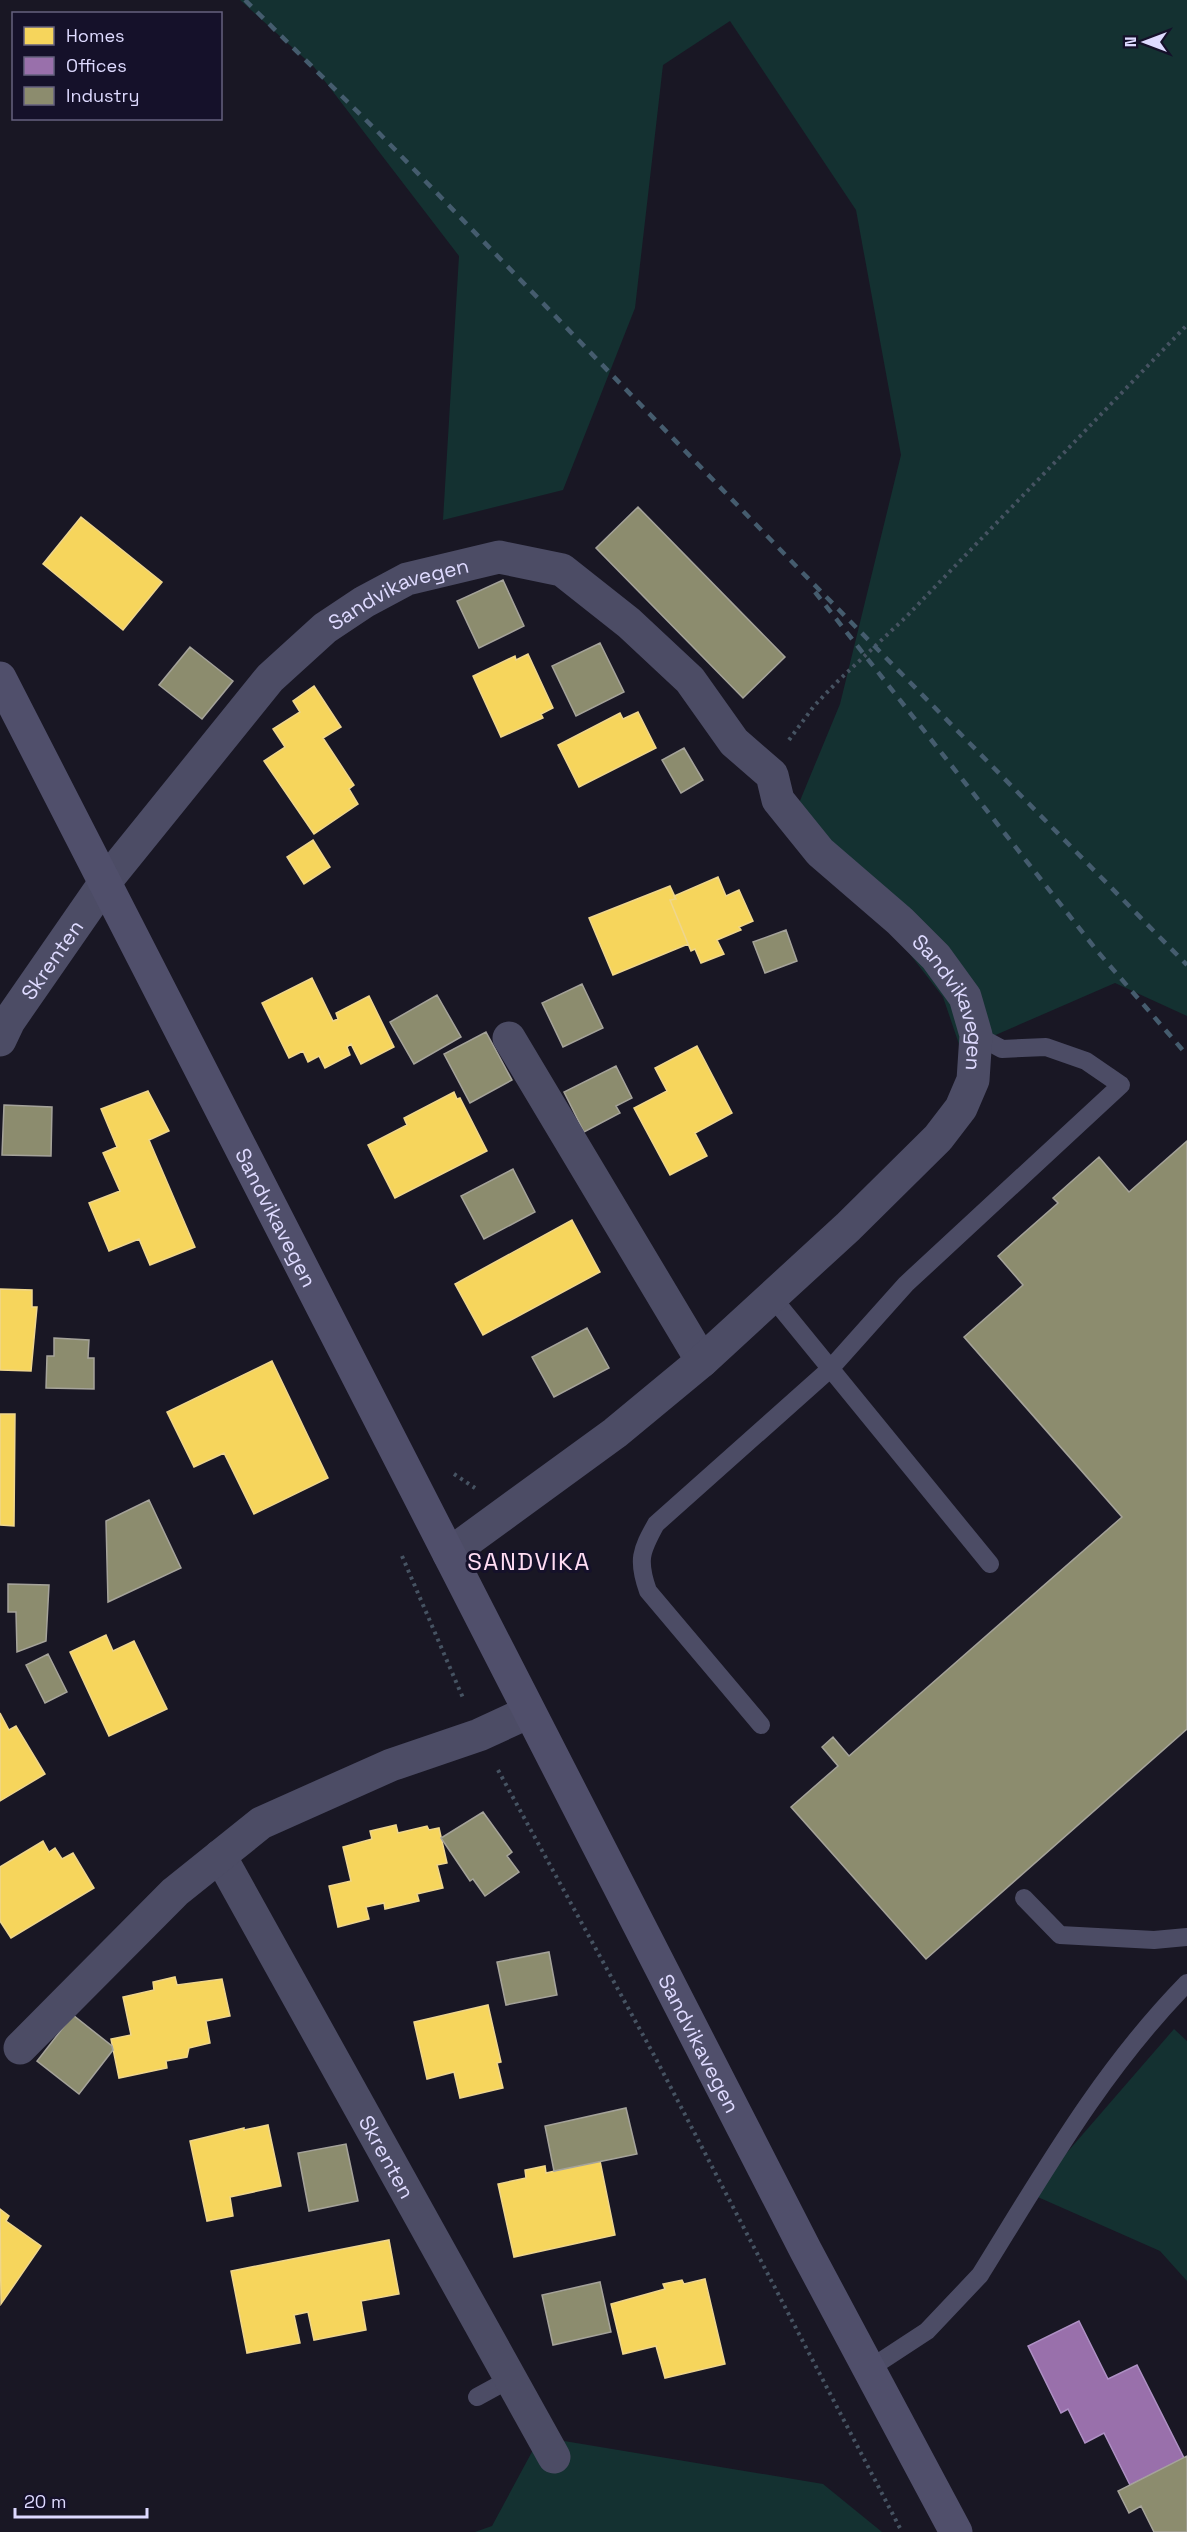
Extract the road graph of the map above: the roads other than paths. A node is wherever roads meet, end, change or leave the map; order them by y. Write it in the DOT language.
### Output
graph roads {
  1 [pos="0,678"];
  2 [pos="106,881"];
  3 [pos="976,1035"];
  4 [pos="509,1038"];
  5 [pos="0,1040"];
  6 [pos="772,1297"];
  7 [pos="702,1361"];
  8 [pos="831,1369"];
  9 [pos="449,1554"];
  10 [pos="990,1564"];
  11 [pos="529,1712"];
  12 [pos="761,1725"];
  13 [pos="220,1856"];
  14 [pos="1024,1898"];
  15 [pos="1187,1937"];
  16 [pos="1187,1983"];
  17 [pos="20,2048"];
  18 [pos="869,2369"];
  19 [pos="510,2379"];
  20 [pos="477,2397"];
  21 [pos="554,2457"];
  22 [pos="956,2532"];
  1 -- 2 [label="main road, Sandvikavegen"];
  2 -- 3 [label="street, Sandvikavegen"];
  2 -- 5 [label="street, Skrenten"];
  2 -- 9 [label="main road, Sandvikavegen"];
  3 -- 6 [label="street, Sandvikavegen"];
  3 -- 8 [label="lane"];
  4 -- 7 [label="street"];
  6 -- 7 [label="street, Sandvikavegen"];
  6 -- 8 [label="lane"];
  7 -- 9 [label="street, Sandvikavegen"];
  8 -- 10 [label="lane"];
  8 -- 12 [label="lane"];
  9 -- 11 [label="main road, Sandvikavegen"];
  11 -- 13 [label="street"];
  11 -- 18 [label="main road, Sandvikavegen"];
  13 -- 17 [label="street"];
  13 -- 19 [label="street, Skrenten"];
  14 -- 15 [label="lane"];
  16 -- 18 [label="lane"];
  18 -- 22 [label="main road, Sandvikavegen"];
  19 -- 20 [label="lane"];
  19 -- 21 [label="street, Skrenten"];
}
